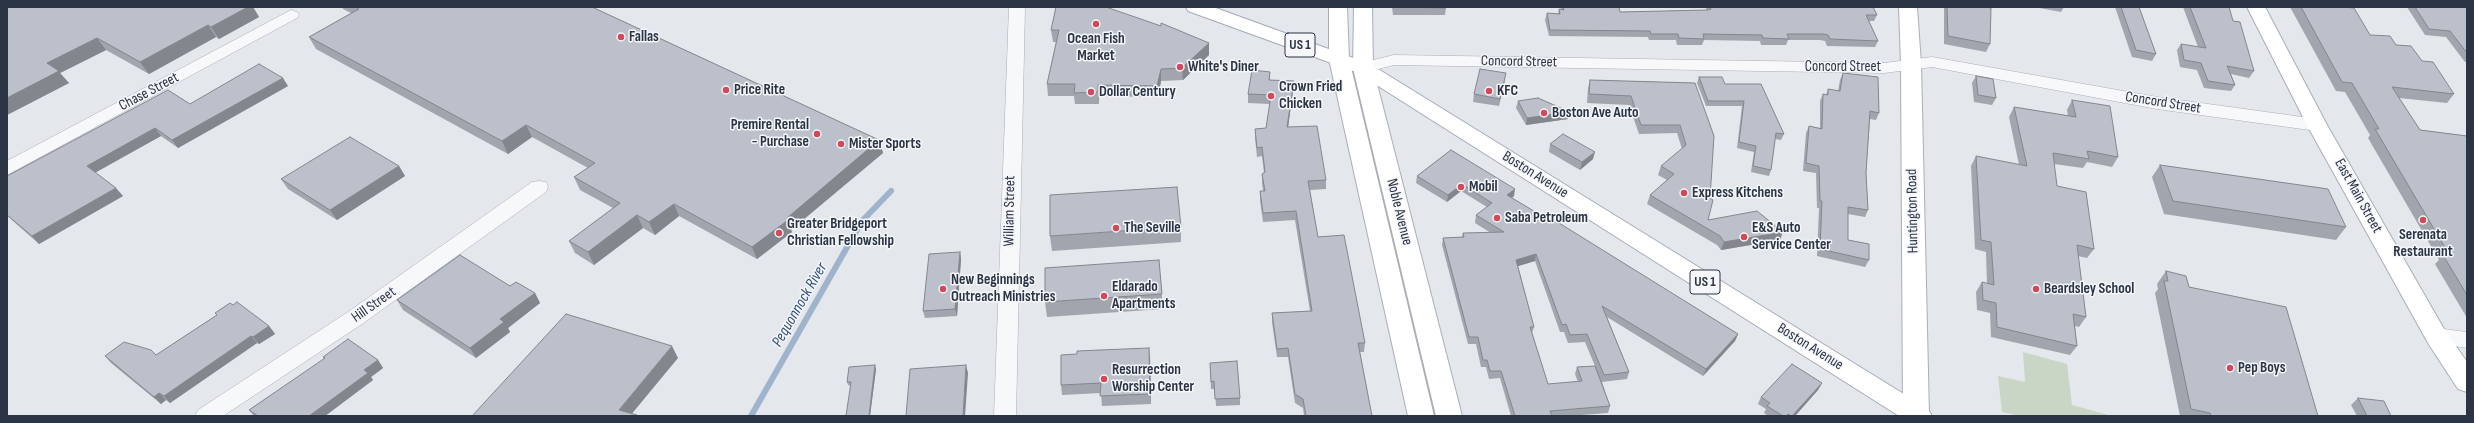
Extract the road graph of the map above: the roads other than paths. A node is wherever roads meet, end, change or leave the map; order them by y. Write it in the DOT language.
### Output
graph roads {
  1 [pos="1017,7"];
  2 [pos="1195,7"];
  3 [pos="1338,7"];
  4 [pos="1363,7"];
  5 [pos="1908,7"];
  6 [pos="2256,7"];
  7 [pos="291,15"];
  8 [pos="1339,59"];
  9 [pos="1911,64"];
  10 [pos="1363,68"];
  11 [pos="2317,125"];
  12 [pos="7,169"];
  13 [pos="539,187"];
  14 [pos="2436,336"];
  15 [pos="2467,340"];
  16 [pos="2467,382"];
  17 [pos="1917,415"];
  18 [pos="206,416"];
  19 [pos="1005,416"];
  20 [pos="1421,416"];
  21 [pos="1449,416"];
  1 -- 19 [label="street, William Street"];
  2 -- 8 [label="main road, Boston Avenue / US 1"];
  3 -- 8 [label="main road, Noble Avenue"];
  4 -- 10 [label="main road, Noble Avenue"];
  5 -- 9 [label="main road, Huntington Road"];
  6 -- 11 [label="main road, East Main Street"];
  7 -- 12 [label="street, Chase Street"];
  8 -- 10 [label="main road, Boston Avenue / US 1"];
  8 -- 20 [label="main road, Noble Avenue"];
  9 -- 10 [label="street, Concord Street"];
  9 -- 11 [label="street, Concord Street"];
  9 -- 17 [label="main road, Huntington Road"];
  10 -- 17 [label="main road, Boston Avenue / US 1"];
  10 -- 21 [label="main road, Noble Avenue"];
  11 -- 14 [label="main road, East Main Street"];
  13 -- 18 [label="street, Hill Street"];
  14 -- 15 [label="street"];
  14 -- 16 [label="main road, East Main Street"];
}
